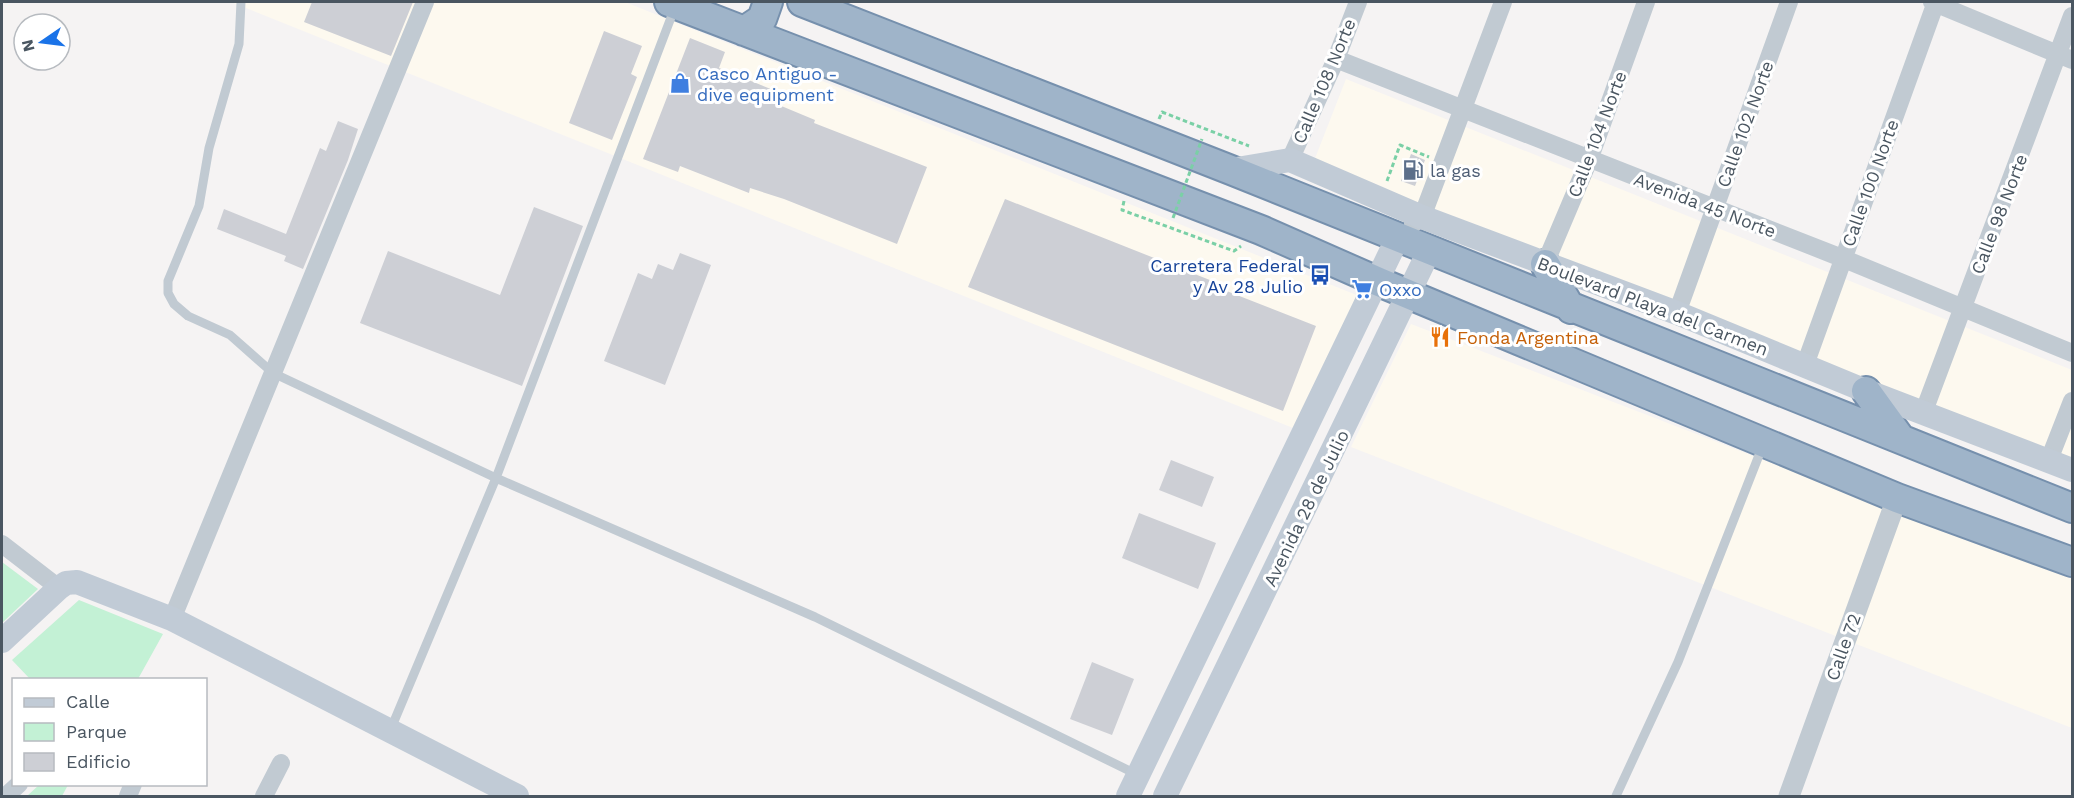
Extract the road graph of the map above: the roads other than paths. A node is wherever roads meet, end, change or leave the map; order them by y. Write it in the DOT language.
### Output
graph roads {
  1 [pos="241,2"];
  2 [pos="425,2"];
  3 [pos="768,2"];
  4 [pos="802,2"];
  5 [pos="1358,2"];
  6 [pos="1503,2"];
  7 [pos="1647,2"];
  8 [pos="1789,2"];
  9 [pos="1934,2"];
  10 [pos="672,3"];
  11 [pos="2073,16"];
  12 [pos="744,31"];
  13 [pos="2066,58"];
  14 [pos="1336,59"];
  15 [pos="1462,109"];
  16 [pos="1590,160"];
  17 [pos="1278,162"];
  18 [pos="1231,170"];
  19 [pos="1714,210"];
  20 [pos="1422,216"];
  21 [pos="1398,237"];
  22 [pos="1430,249"];
  23 [pos="1842,258"];
  24 [pos="1545,264"];
  25 [pos="1378,282"];
  26 [pos="1410,295"];
  27 [pos="1571,309"];
  28 [pos="1963,309"];
  29 [pos="1677,313"];
  30 [pos="2073,353"];
  31 [pos="1805,365"];
  32 [pos="273,372"];
  33 [pos="1866,391"];
  34 [pos="2073,401"];
  35 [pos="1924,411"];
  36 [pos="1900,438"];
  37 [pos="1764,442"];
  38 [pos="2049,460"];
  39 [pos="2073,470"];
  40 [pos="496,478"];
  41 [pos="1897,498"];
  42 [pos="2073,508"];
  43 [pos="2,544"];
  44 [pos="2073,562"];
  45 [pos="63,586"];
  46 [pos="172,619"];
  47 [pos="2,641"];
  48 [pos="390,731"];
  49 [pos="281,764"];
  50 [pos="1138,775"];
  51 [pos="264,796"];
  52 [pos="517,796"];
  53 [pos="1128,796"];
  54 [pos="1165,796"];
  55 [pos="1616,796"];
  56 [pos="1789,796"];
  1 -- 32 [label="lane"];
  2 -- 32 [label="street"];
  3 -- 12 [label="highway"];
  4 -- 18 [label="highway"];
  5 -- 14 [label="street, Calle 108 Norte"];
  6 -- 15 [label="street"];
  7 -- 16 [label="street, Calle 104 Norte"];
  8 -- 19 [label="street, Calle 102 Norte"];
  9 -- 13 [label="street"];
  9 -- 23 [label="street, Calle 100 Norte"];
  10 -- 12 [label="highway"];
  10 -- 40 [label="lane"];
  11 -- 13 [label="street, Calle 98 Norte"];
  12 -- 25 [label="highway"];
  13 -- 28 [label="street, Calle 98 Norte"];
  14 -- 15 [label="street, Avenida 45 Norte"];
  14 -- 17 [label="street, Calle 108 Norte"];
  15 -- 16 [label="street, Avenida 45 Norte"];
  15 -- 20 [label="street"];
  16 -- 19 [label="street, Avenida 45 Norte"];
  16 -- 24 [label="street, Calle 104 Norte"];
  17 -- 18 [label="main road"];
  17 -- 20 [label="main road, Boulevard Playa del Carmen"];
  18 -- 21 [label="highway"];
  19 -- 23 [label="street, Avenida 45 Norte"];
  19 -- 29 [label="street, Calle 102 Norte"];
  20 -- 21 [label="street"];
  20 -- 22 [label="street"];
  20 -- 24 [label="main road, Boulevard Playa del Carmen"];
  21 -- 22 [label="highway"];
  21 -- 25 [label="main road, Avenida 28 de Julio"];
  22 -- 26 [label="main road, Avenida 28 de Julio"];
  22 -- 27 [label="highway"];
  23 -- 28 [label="street, Avenida 45 Norte"];
  23 -- 31 [label="street, Calle 100 Norte"];
  24 -- 27 [label="highway"];
  24 -- 29 [label="main road, Boulevard Playa del Carmen"];
  25 -- 26 [label="highway"];
  25 -- 50 [label="main road, Avenida 28 de Julio"];
  26 -- 37 [label="highway"];
  26 -- 54 [label="main road, Avenida 28 de Julio"];
  27 -- 36 [label="highway"];
  28 -- 30 [label="street, Avenida 45 Norte"];
  28 -- 35 [label="street, Calle 98 Norte"];
  29 -- 31 [label="main road, Boulevard Playa del Carmen"];
  31 -- 33 [label="main road, Boulevard Playa del Carmen"];
  32 -- 40 [label="lane"];
  32 -- 46 [label="street"];
  33 -- 35 [label="main road, Boulevard Playa del Carmen"];
  33 -- 36 [label="highway"];
  34 -- 38 [label="street"];
  35 -- 38 [label="main road, Boulevard Playa del Carmen"];
  36 -- 42 [label="highway"];
  37 -- 41 [label="highway"];
  37 -- 55 [label="lane"];
  38 -- 39 [label="main road, Boulevard Playa del Carmen"];
  40 -- 48 [label="lane"];
  40 -- 50 [label="lane"];
  41 -- 44 [label="highway"];
  41 -- 56 [label="street, Calle 72"];
  43 -- 45 [label="street"];
  45 -- 46 [label="main road"];
  45 -- 47 [label="main road"];
  46 -- 48 [label="main road"];
  48 -- 52 [label="main road"];
  49 -- 51 [label="street"];
  50 -- 53 [label="main road, Avenida 28 de Julio"];
}
